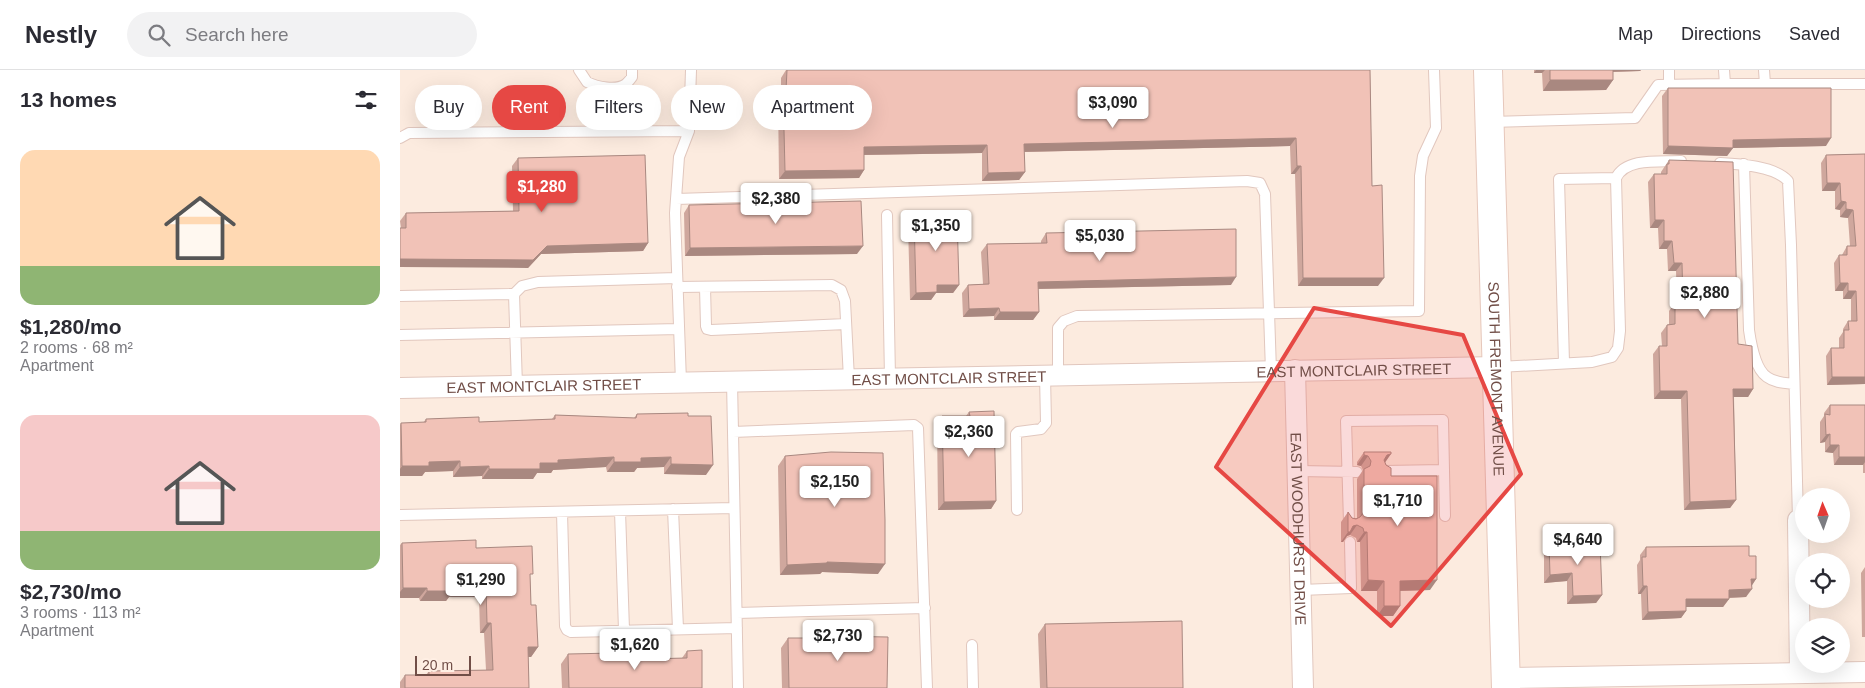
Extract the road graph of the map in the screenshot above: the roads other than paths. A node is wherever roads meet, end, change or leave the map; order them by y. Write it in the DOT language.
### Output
graph roads {
  1 [pos="579,70"];
  2 [pos="632,70"];
  3 [pos="691,70"];
  4 [pos="1434,70"];
  5 [pos="1488,70"];
  6 [pos="1668,70"];
  7 [pos="1724,70"];
  8 [pos="1764,70"];
  9 [pos="1725,84"];
  10 [pos="1765,84"];
  11 [pos="1865,84"];
  12 [pos="1669,85"];
  13 [pos="1490,122"];
  14 [pos="689,132"];
  15 [pos="400,138"];
  16 [pos="1689,161"];
  17 [pos="1707,162"];
  18 [pos="1744,164"];
  19 [pos="1616,178"];
  20 [pos="676,199"];
  21 [pos="887,215"];
  22 [pos="677,283"];
  23 [pos="705,287"];
  24 [pos="514,294"];
  25 [pos="400,296"];
  26 [pos="1270,314"];
  27 [pos="846,324"];
  28 [pos="679,329"];
  29 [pos="515,334"];
  30 [pos="400,335"];
  31 [pos="1564,363"];
  32 [pos="1498,367"];
  33 [pos="1295,370"];
  34 [pos="1272,371"];
  35 [pos="1052,375"];
  36 [pos="890,378"];
  37 [pos="849,379"];
  38 [pos="732,381"];
  39 [pos="681,382"];
  40 [pos="1794,384"];
  41 [pos="517,386"];
  42 [pos="400,388"];
  43 [pos="733,432"];
  44 [pos="1444,470"];
  45 [pos="1298,471"];
  46 [pos="1384,471"];
  47 [pos="1352,472"];
  48 [pos="1797,488"];
  49 [pos="734,508"];
  50 [pos="673,509"];
  51 [pos="1017,510"];
  52 [pos="620,511"];
  53 [pos="562,512"];
  54 [pos="400,515"];
  55 [pos="1445,516"];
  56 [pos="1349,522"];
  57 [pos="1350,542"];
  58 [pos="1798,543"];
  59 [pos="1301,590"];
  60 [pos="924,608"];
  61 [pos="737,613"];
  62 [pos="1799,618"];
  63 [pos="737,628"];
  64 [pos="678,629"];
  65 [pos="624,630"];
  66 [pos="972,644"];
  67 [pos="1850,672"];
  68 [pos="1865,672"];
  69 [pos="1800,673"];
  70 [pos="1713,681"];
  71 [pos="1506,683"];
  72 [pos="738,688"];
  73 [pos="927,688"];
  74 [pos="973,688"];
  75 [pos="1303,688"];
  1 -- 2 [label="lane"];
  3 -- 14 [label="lane"];
  4 -- 26 [label="lane"];
  5 -- 13 [label="main road, SOUTH FREMONT AVENUE"];
  6 -- 12 [label="lane"];
  7 -- 9 [label="lane"];
  8 -- 10 [label="lane"];
  9 -- 10 [label="lane"];
  9 -- 12 [label="lane"];
  10 -- 11 [label="lane"];
  12 -- 13 [label="lane"];
  13 -- 32 [label="main road, SOUTH FREMONT AVENUE"];
  14 -- 15 [label="lane"];
  14 -- 20 [label="lane"];
  16 -- 19 [label="lane"];
  17 -- 18 [label="lane"];
  18 -- 40 [label="lane"];
  18 -- 40 [label="lane"];
  19 -- 31 [label="lane"];
  19 -- 31 [label="lane"];
  20 -- 22 [label="lane"];
  20 -- 26 [label="lane"];
  21 -- 36 [label="lane"];
  22 -- 23 [label="lane"];
  22 -- 24 [label="lane"];
  22 -- 28 [label="lane"];
  23 -- 27 [label="lane"];
  23 -- 27 [label="lane"];
  24 -- 25 [label="lane"];
  24 -- 29 [label="lane"];
  26 -- 34 [label="lane"];
  26 -- 35 [label="lane"];
  27 -- 37 [label="lane"];
  28 -- 29 [label="lane"];
  28 -- 39 [label="lane"];
  29 -- 30 [label="lane"];
  29 -- 41 [label="lane"];
  31 -- 32 [label="lane"];
  32 -- 33 [label="street, EAST MONTCLAIR STREET"];
  32 -- 71 [label="main road, SOUTH FREMONT AVENUE"];
  33 -- 34 [label="street, EAST MONTCLAIR STREET"];
  33 -- 45 [label="street, EAST WOODHURST DRIVE"];
  34 -- 35 [label="street, EAST MONTCLAIR STREET"];
  35 -- 36 [label="street, EAST MONTCLAIR STREET"];
  35 -- 51 [label="lane"];
  36 -- 37 [label="street, EAST MONTCLAIR STREET"];
  37 -- 38 [label="street, EAST MONTCLAIR STREET"];
  38 -- 39 [label="street, EAST MONTCLAIR STREET"];
  38 -- 43 [label="lane"];
  39 -- 41 [label="street, EAST MONTCLAIR STREET"];
  40 -- 48 [label="lane"];
  41 -- 42 [label="street, EAST MONTCLAIR STREET"];
  43 -- 49 [label="lane"];
  43 -- 60 [label="lane"];
  44 -- 46 [label="lane"];
  44 -- 47 [label="lane"];
  44 -- 55 [label="lane"];
  45 -- 47 [label="lane"];
  45 -- 59 [label="street, EAST WOODHURST DRIVE"];
  47 -- 56 [label="lane"];
  49 -- 50 [label="lane"];
  49 -- 61 [label="lane"];
  50 -- 52 [label="lane"];
  50 -- 64 [label="lane"];
  52 -- 53 [label="lane"];
  52 -- 65 [label="lane"];
  53 -- 54 [label="lane"];
  53 -- 65 [label="lane"];
  57 -- 59 [label="lane"];
  58 -- 62 [label="street"];
  59 -- 75 [label="street, EAST WOODHURST DRIVE"];
  60 -- 61 [label="lane"];
  60 -- 73 [label="lane"];
  61 -- 63 [label="lane"];
  63 -- 64 [label="lane"];
  63 -- 72 [label="lane"];
  64 -- 65 [label="lane"];
  66 -- 74 [label="lane"];
  67 -- 68 [label="street"];
  69 -- 70 [label="street"];
  70 -- 71 [label="street"];
}
